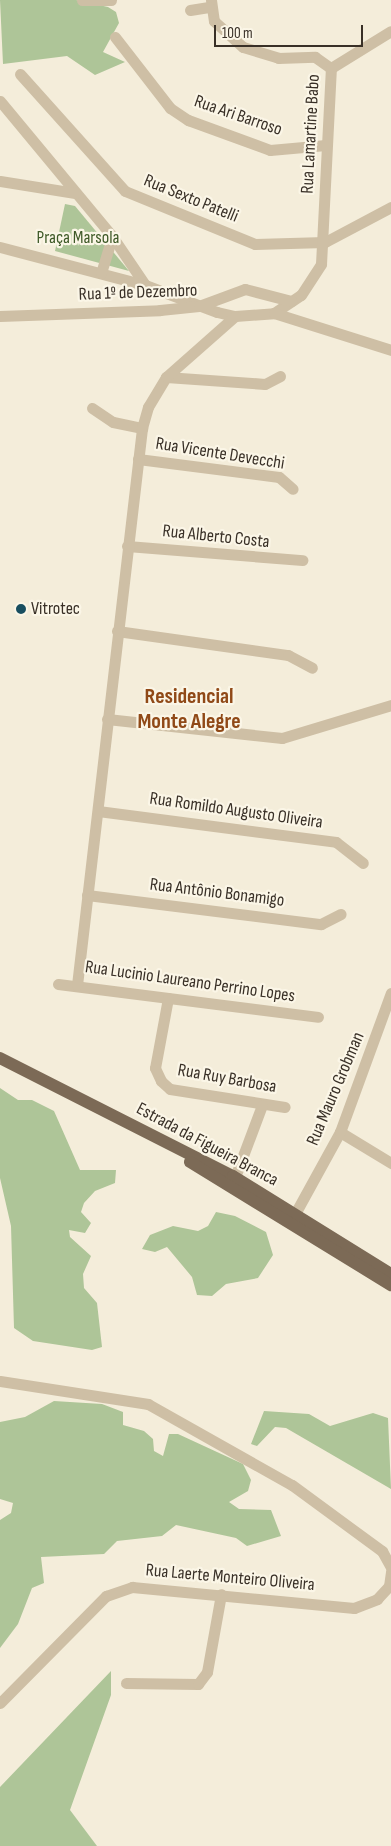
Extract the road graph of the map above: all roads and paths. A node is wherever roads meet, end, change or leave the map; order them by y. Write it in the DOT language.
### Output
graph roads {
  1 [pos="82,0"];
  2 [pos="110,0"];
  3 [pos="210,3"];
  4 [pos="190,10"];
  5 [pos="391,30"];
  6 [pos="115,37"];
  7 [pos="331,68"];
  8 [pos="20,74"];
  9 [pos="0,101"];
  10 [pos="326,145"];
  11 [pos="54,171"];
  12 [pos="0,180"];
  13 [pos="36,189"];
  14 [pos="75,193"];
  15 [pos="391,207"];
  16 [pos="112,236"];
  17 [pos="325,242"];
  18 [pos="0,247"];
  19 [pos="101,273"];
  20 [pos="145,285"];
  21 [pos="291,301"];
  22 [pos="199,306"];
  23 [pos="274,313"];
  24 [pos="0,316"];
  25 [pos="235,316"];
  26 [pos="391,350"];
  27 [pos="166,376"];
  28 [pos="280,376"];
  29 [pos="92,408"];
  30 [pos="142,428"];
  31 [pos="138,459"];
  32 [pos="293,489"];
  33 [pos="127,546"];
  34 [pos="302,560"];
  35 [pos="117,631"];
  36 [pos="312,668"];
  37 [pos="391,705"];
  38 [pos="107,719"];
  39 [pos="98,810"];
  40 [pos="363,863"];
  41 [pos="87,894"];
  42 [pos="340,914"];
  43 [pos="58,984"];
  44 [pos="77,985"];
  45 [pos="391,993"];
  46 [pos="168,998"];
  47 [pos="318,1017"];
  48 [pos="0,1058"];
  49 [pos="262,1105"];
  50 [pos="285,1107"];
  51 [pos="340,1132"];
  52 [pos="391,1163"];
  53 [pos="232,1181"];
  54 [pos="293,1217"];
  55 [pos="391,1274"];
  56 [pos="391,1285"];
  57 [pos="0,1380"];
  58 [pos="391,1567"];
  59 [pos="391,1571"];
  60 [pos="221,1594"];
  61 [pos="126,1684"];
  62 [pos="0,1703"];
  1 -- 2 [label="street"];
  3 -- 4 [label="street"];
  3 -- 7 [label="street"];
  5 -- 7 [label="street, Rua Lamartine Babo"];
  6 -- 10 [label="street, Rua Ari Barroso"];
  7 -- 10 [label="street, Rua Lamartine Babo"];
  8 -- 17 [label="street, Rua Sexto Patelli"];
  9 -- 11 [label="street"];
  10 -- 17 [label="street, Rua Lamartine Babo"];
  11 -- 13 [label="street"];
  11 -- 14 [label="street"];
  12 -- 13 [label="street"];
  13 -- 14 [label="street"];
  14 -- 16 [label="street"];
  15 -- 17 [label="street, Rua Sexto Patelli"];
  16 -- 19 [label="street"];
  16 -- 20 [label="street"];
  17 -- 21 [label="street"];
  18 -- 19 [label="street"];
  19 -- 20 [label="street"];
  20 -- 22 [label="street"];
  21 -- 22 [label="street"];
  21 -- 23 [label="street"];
  22 -- 24 [label="street, Rua 1º de Dezembro"];
  22 -- 25 [label="street, Rua 1º de Dezembro"];
  23 -- 25 [label="street, Rua 1º de Dezembro"];
  23 -- 26 [label="street"];
  25 -- 27 [label="street"];
  27 -- 28 [label="street"];
  27 -- 30 [label="street"];
  29 -- 30 [label="street"];
  30 -- 31 [label="street"];
  31 -- 32 [label="street, Rua Vicente Devecchi"];
  31 -- 33 [label="street"];
  33 -- 34 [label="street, Rua Alberto Costa"];
  33 -- 35 [label="street"];
  35 -- 36 [label="street"];
  35 -- 38 [label="street"];
  37 -- 38 [label="street"];
  38 -- 39 [label="street"];
  39 -- 40 [label="street, Rua Romildo Augusto Oliveira"];
  39 -- 41 [label="street"];
  41 -- 42 [label="street, Rua Antônio Bonamigo"];
  41 -- 44 [label="street"];
  43 -- 44 [label="street, Rua Lucinio Laureano Perrino Lopes"];
  44 -- 46 [label="street, Rua Lucinio Laureano Perrino Lopes"];
  45 -- 51 [label="street, Rua Mauro Grobman"];
  46 -- 47 [label="street, Rua Lucinio Laureano Perrino Lopes"];
  46 -- 49 [label="street, Rua Ruy Barbosa"];
  48 -- 53 [label="main road, Estrada da Figueira Branca"];
  49 -- 50 [label="street, Rua Ruy Barbosa"];
  49 -- 53 [label="street"];
  51 -- 52 [label="street"];
  51 -- 54 [label="street, Rua Mauro Grobman"];
  53 -- 54 [label="main road, Estrada da Figueira Branca"];
  54 -- 55 [label="main road, Estrada da Figueira Branca"];
  54 -- 56 [label="main road"];
  57 -- 58 [label="street"];
  59 -- 60 [label="street, Rua Laerte Monteiro Oliveira"];
  60 -- 61 [label="street"];
  60 -- 62 [label="street, Rua Laerte Monteiro Oliveira"];
}
